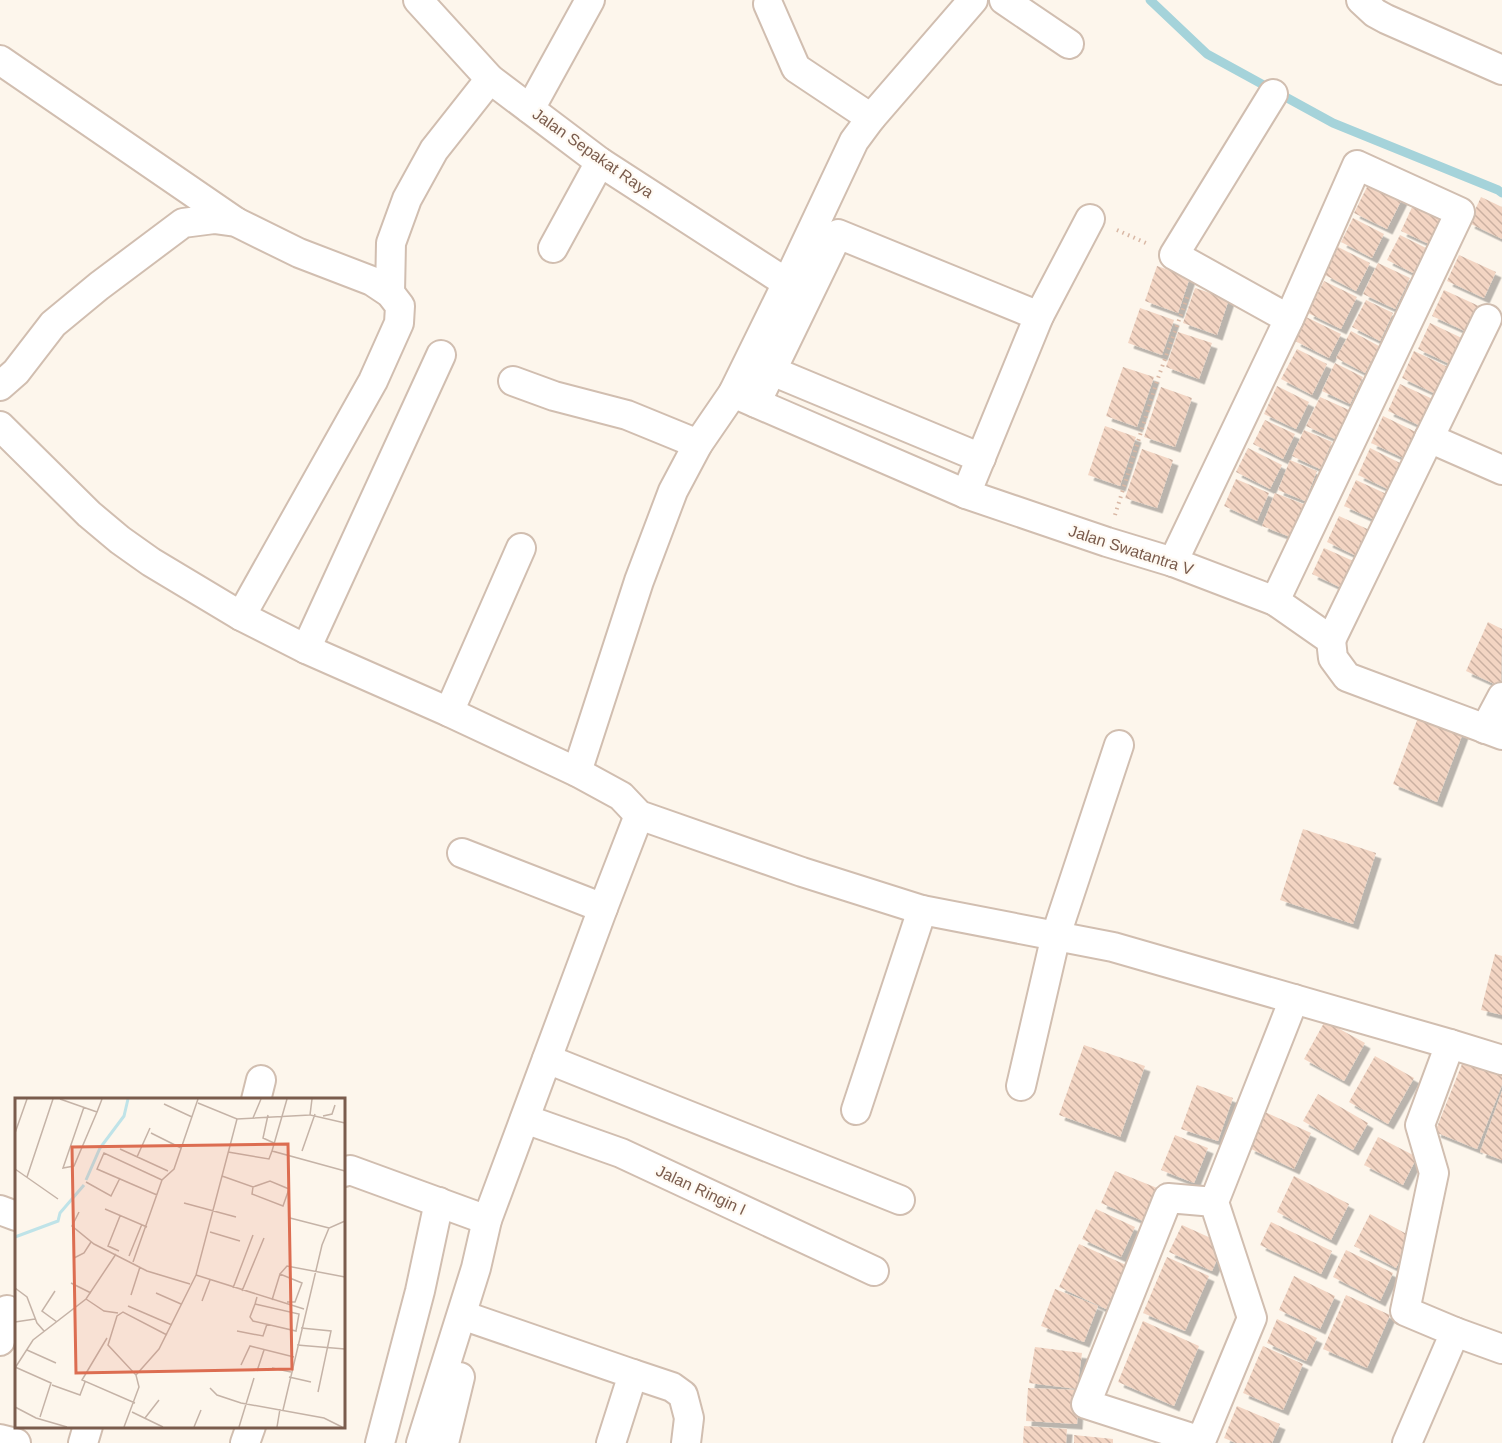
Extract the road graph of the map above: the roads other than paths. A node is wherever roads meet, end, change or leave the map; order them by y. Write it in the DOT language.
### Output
graph roads {
  1 [pos="418,0"];
  2 [pos="590,0"];
  3 [pos="973,0"];
  4 [pos="1004,0"];
  5 [pos="1361,0"];
  6 [pos="768,4"];
  7 [pos="1069,44"];
  8 [pos="0,60"];
  9 [pos="1502,70"];
  10 [pos="490,79"];
  11 [pos="1273,94"];
  12 [pos="530,109"];
  13 [pos="871,118"];
  14 [pos="600,162"];
  15 [pos="1090,219"];
  16 [pos="236,222"];
  17 [pos="553,248"];
  18 [pos="787,284"];
  19 [pos="390,293"];
  20 [pos="1039,316"];
  21 [pos="1289,318"];
  22 [pos="1487,319"];
  23 [pos="441,355"];
  24 [pos="772,371"];
  25 [pos="513,381"];
  26 [pos="0,386"];
  27 [pos="745,398"];
  28 [pos="0,426"];
  29 [pos="1429,438"];
  30 [pos="698,444"];
  31 [pos="981,458"];
  32 [pos="1502,470"];
  33 [pos="966,494"];
  34 [pos="521,548"];
  35 [pos="1173,562"];
  36 [pos="1275,601"];
  37 [pos="241,616"];
  38 [pos="1331,640"];
  39 [pos="306,649"];
  40 [pos="1502,698"];
  41 [pos="449,711"];
  42 [pos="1494,732"];
  43 [pos="1119,745"];
  44 [pos="578,772"];
  45 [pos="639,815"];
  46 [pos="462,853"];
  47 [pos="603,908"];
  48 [pos="922,910"];
  49 [pos="1056,935"];
  50 [pos="1294,999"];
  51 [pos="1450,1044"];
  52 [pos="547,1059"];
  53 [pos="1502,1060"];
  54 [pos="1021,1086"];
  55 [pos="856,1110"];
  56 [pos="525,1119"];
  57 [pos="345,1172"];
  58 [pos="900,1200"];
  59 [pos="439,1202"];
  60 [pos="1214,1202"];
  61 [pos="0,1210"];
  62 [pos="15,1216"];
  63 [pos="487,1220"];
  64 [pos="874,1270"];
  65 [pos="7,1310"];
  66 [pos="470,1318"];
  67 [pos="1455,1332"];
  68 [pos="0,1341"];
  69 [pos="1502,1349"];
  70 [pos="633,1374"];
  71 [pos="87,1428"];
  72 [pos="250,1428"];
  73 [pos="0,1439"];
  74 [pos="16,1443"];
  75 [pos="83,1443"];
  76 [pos="245,1443"];
  77 [pos="380,1443"];
  78 [pos="422,1443"];
  79 [pos="444,1443"];
  80 [pos="611,1443"];
  81 [pos="686,1443"];
  82 [pos="1407,1443"];
  1 -- 10 [label="street, Jalan Sepakat Raya"];
  2 -- 12 [label="street"];
  3 -- 13 [label="street"];
  4 -- 7 [label="street"];
  5 -- 9 [label="street"];
  6 -- 13 [label="street"];
  8 -- 16 [label="street"];
  10 -- 12 [label="street, Jalan Sepakat Raya"];
  10 -- 19 [label="street"];
  11 -- 21 [label="street"];
  12 -- 14 [label="street, Jalan Sepakat Raya"];
  13 -- 18 [label="street"];
  14 -- 17 [label="street"];
  14 -- 18 [label="street, Jalan Sepakat Raya"];
  15 -- 20 [label="street"];
  16 -- 19 [label="street"];
  16 -- 26 [label="street"];
  18 -- 27 [label="street"];
  19 -- 37 [label="street"];
  20 -- 24 [label="street"];
  20 -- 31 [label="street"];
  21 -- 35 [label="street"];
  21 -- 36 [label="street"];
  22 -- 29 [label="street"];
  23 -- 39 [label="street"];
  24 -- 27 [label="street"];
  24 -- 31 [label="street"];
  25 -- 30 [label="street"];
  27 -- 30 [label="street"];
  27 -- 33 [label="street, Jalan Swatantra V"];
  28 -- 37 [label="street"];
  29 -- 32 [label="street"];
  29 -- 38 [label="street"];
  30 -- 44 [label="street"];
  31 -- 33 [label="street"];
  33 -- 35 [label="street, Jalan Swatantra V"];
  34 -- 41 [label="street"];
  35 -- 36 [label="street, Jalan Swatantra V"];
  36 -- 38 [label="street, Jalan Swatantra V"];
  37 -- 39 [label="street"];
  38 -- 42 [label="street"];
  39 -- 41 [label="street"];
  40 -- 42 [label="street"];
  41 -- 44 [label="street"];
  43 -- 49 [label="street"];
  44 -- 45 [label="street"];
  45 -- 47 [label="street"];
  45 -- 48 [label="street"];
  46 -- 47 [label="street"];
  47 -- 52 [label="street"];
  48 -- 49 [label="street"];
  48 -- 55 [label="street"];
  49 -- 50 [label="street"];
  49 -- 54 [label="street"];
  50 -- 51 [label="street"];
  50 -- 60 [label="street"];
  51 -- 53 [label="street"];
  51 -- 67 [label="street"];
  52 -- 56 [label="street"];
  52 -- 58 [label="street"];
  56 -- 63 [label="street"];
  56 -- 64 [label="street, Jalan Ringin I"];
  57 -- 59 [label="street"];
  59 -- 63 [label="street"];
  59 -- 77 [label="street"];
  60 -- 60 [label="street"];
  61 -- 62 [label="street"];
  63 -- 66 [label="street"];
  65 -- 68 [label="street"];
  66 -- 70 [label="street"];
  66 -- 78 [label="street"];
  66 -- 79 [label="street"];
  67 -- 69 [label="street"];
  67 -- 82 [label="street"];
  70 -- 80 [label="street"];
  70 -- 81 [label="street"];
  71 -- 75 [label="street"];
  72 -- 76 [label="street"];
  73 -- 74 [label="street"];
}
